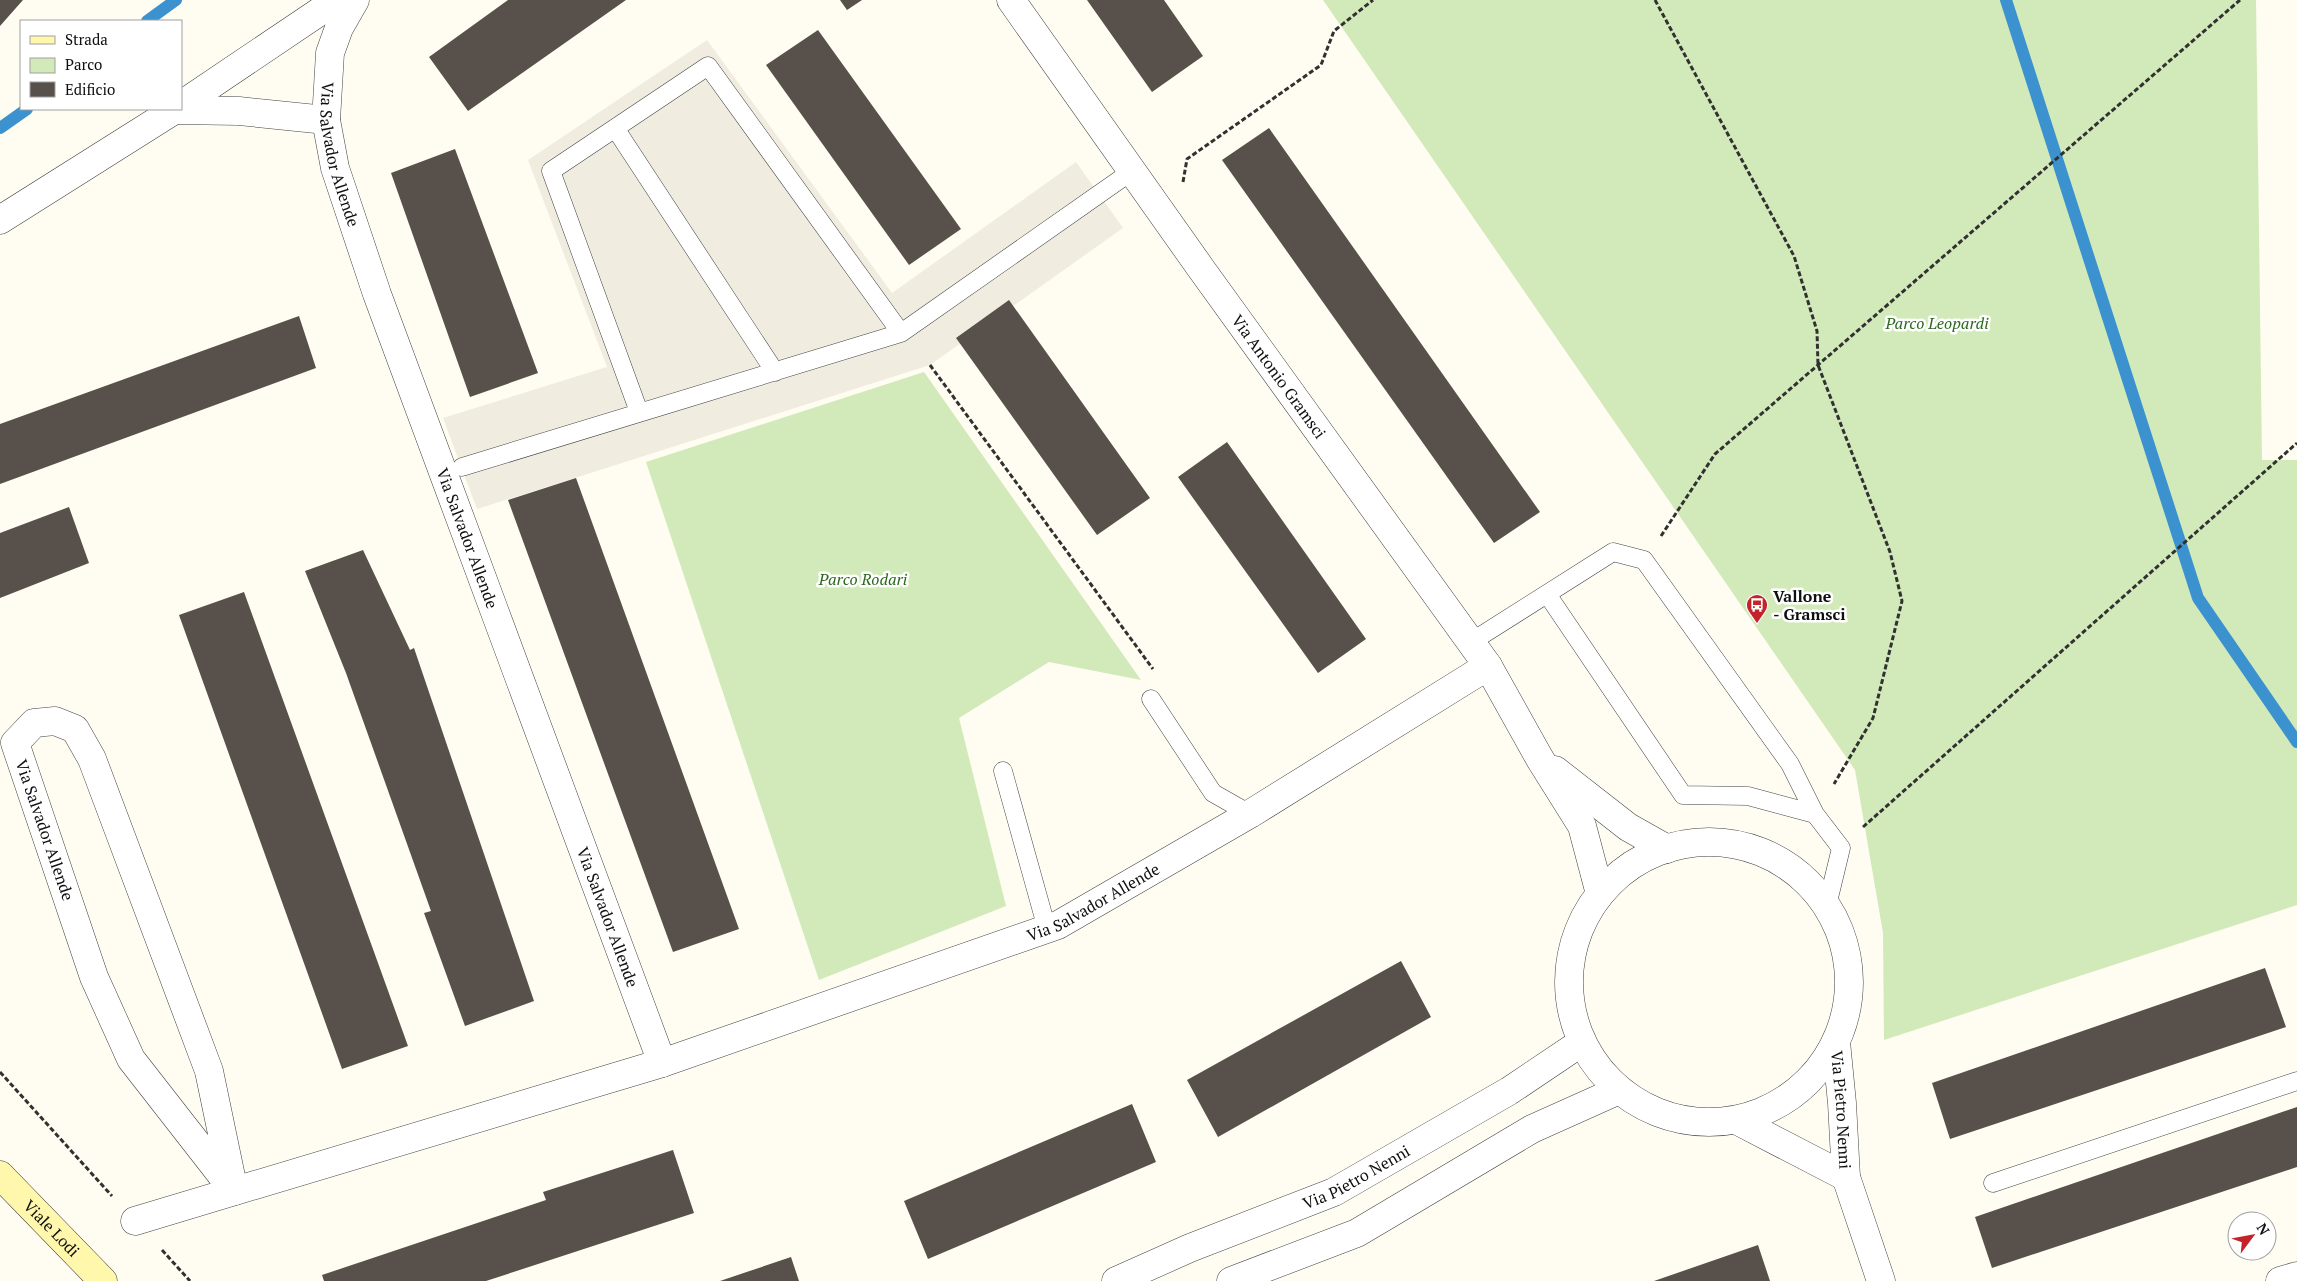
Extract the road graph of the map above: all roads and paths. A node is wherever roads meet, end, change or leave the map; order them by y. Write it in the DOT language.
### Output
graph roads {
  1 [pos="1011,0"];
  2 [pos="1373,0"];
  3 [pos="1655,0"];
  4 [pos="2240,0"];
  5 [pos="352,3"];
  6 [pos="182,105"];
  7 [pos="182,108"];
  8 [pos="174,110"];
  9 [pos="326,120"];
  10 [pos="615,128"];
  11 [pos="1132,171"];
  12 [pos="1154,203"];
  13 [pos="0,220"];
  14 [pos="901,333"];
  15 [pos="930,365"];
  16 [pos="1818,365"];
  17 [pos="775,372"];
  18 [pos="639,412"];
  19 [pos="2297,443"];
  20 [pos="462,467"];
  21 [pos="1644,560"];
  22 [pos="1547,594"];
  23 [pos="1470,642"];
  24 [pos="1488,666"];
  25 [pos="1151,699"];
  26 [pos="1540,758"];
  27 [pos="1003,770"];
  28 [pos="1250,814"];
  29 [pos="1816,814"];
  30 [pos="1841,848"];
  31 [pos="1667,849"];
  32 [pos="1600,894"];
  33 [pos="1827,906"];
  34 [pos="1047,929"];
  35 [pos="1582,1042"];
  36 [pos="1836,1042"];
  37 [pos="662,1063"];
  38 [pos="0,1072"];
  39 [pos="2297,1081"];
  40 [pos="1620,1090"];
  41 [pos="1736,1120"];
  42 [pos="0,1175"];
  43 [pos="1846,1177"];
  44 [pos="1994,1183"];
  45 [pos="234,1191"];
  46 [pos="135,1221"];
  47 [pos="103,1281"];
  48 [pos="190,1281"];
  49 [pos="1116,1281"];
  50 [pos="1231,1281"];
  51 [pos="1882,1281"];
  1 -- 11 [label="street, Via Antonio Gramsci"];
  2 -- 12 [label="path"];
  3 -- 16 [label="path"];
  4 -- 16 [label="path"];
  5 -- 6 [label="street, Via Salvador Allende"];
  5 -- 9 [label="street, Via Salvador Allende"];
  7 -- 9 [label="street"];
  8 -- 13 [label="street, Via Salvador Allende"];
  9 -- 37 [label="street, Via Salvador Allende"];
  10 -- 14 [label="lane"];
  10 -- 17 [label="lane"];
  10 -- 18 [label="lane"];
  11 -- 12 [label="street, Via Antonio Gramsci"];
  11 -- 14 [label="lane"];
  12 -- 23 [label="street, Via Antonio Gramsci"];
  14 -- 17 [label="lane"];
  15 -- 25 [label="path"];
  16 -- 21 [label="path"];
  16 -- 29 [label="path"];
  17 -- 18 [label="lane"];
  18 -- 20 [label="lane"];
  19 -- 30 [label="path"];
  21 -- 22 [label="lane"];
  21 -- 29 [label="lane"];
  22 -- 23 [label="lane"];
  22 -- 29 [label="lane"];
  23 -- 24 [label="street, Via Antonio Gramsci"];
  24 -- 26 [label="street, Via Antonio Gramsci"];
  24 -- 28 [label="street, Via Salvador Allende"];
  25 -- 28 [label="lane"];
  26 -- 31 [label="street, Via Antonio Gramsci"];
  26 -- 32 [label="street, Via Antonio Gramsci"];
  27 -- 34 [label="lane"];
  28 -- 34 [label="street, Via Salvador Allende"];
  29 -- 30 [label="lane"];
  30 -- 33 [label="lane"];
  31 -- 32 [label="street"];
  31 -- 33 [label="street"];
  32 -- 35 [label="street"];
  33 -- 36 [label="street"];
  34 -- 37 [label="street, Via Salvador Allende"];
  35 -- 40 [label="street"];
  35 -- 49 [label="street, Via Pietro Nenni"];
  36 -- 41 [label="street"];
  36 -- 43 [label="street, Via Pietro Nenni"];
  37 -- 45 [label="street, Via Salvador Allende"];
  38 -- 46 [label="path"];
  39 -- 44 [label="lane"];
  40 -- 41 [label="street"];
  40 -- 50 [label="street"];
  41 -- 43 [label="street, Via Pietro Nenni"];
  42 -- 47 [label="street, Viale Lodi"];
  43 -- 51 [label="street, Via Pietro Nenni"];
  45 -- 45 [label="street, Via Salvador Allende"];
  45 -- 46 [label="street, Via Salvador Allende"];
  46 -- 48 [label="path"];
}
